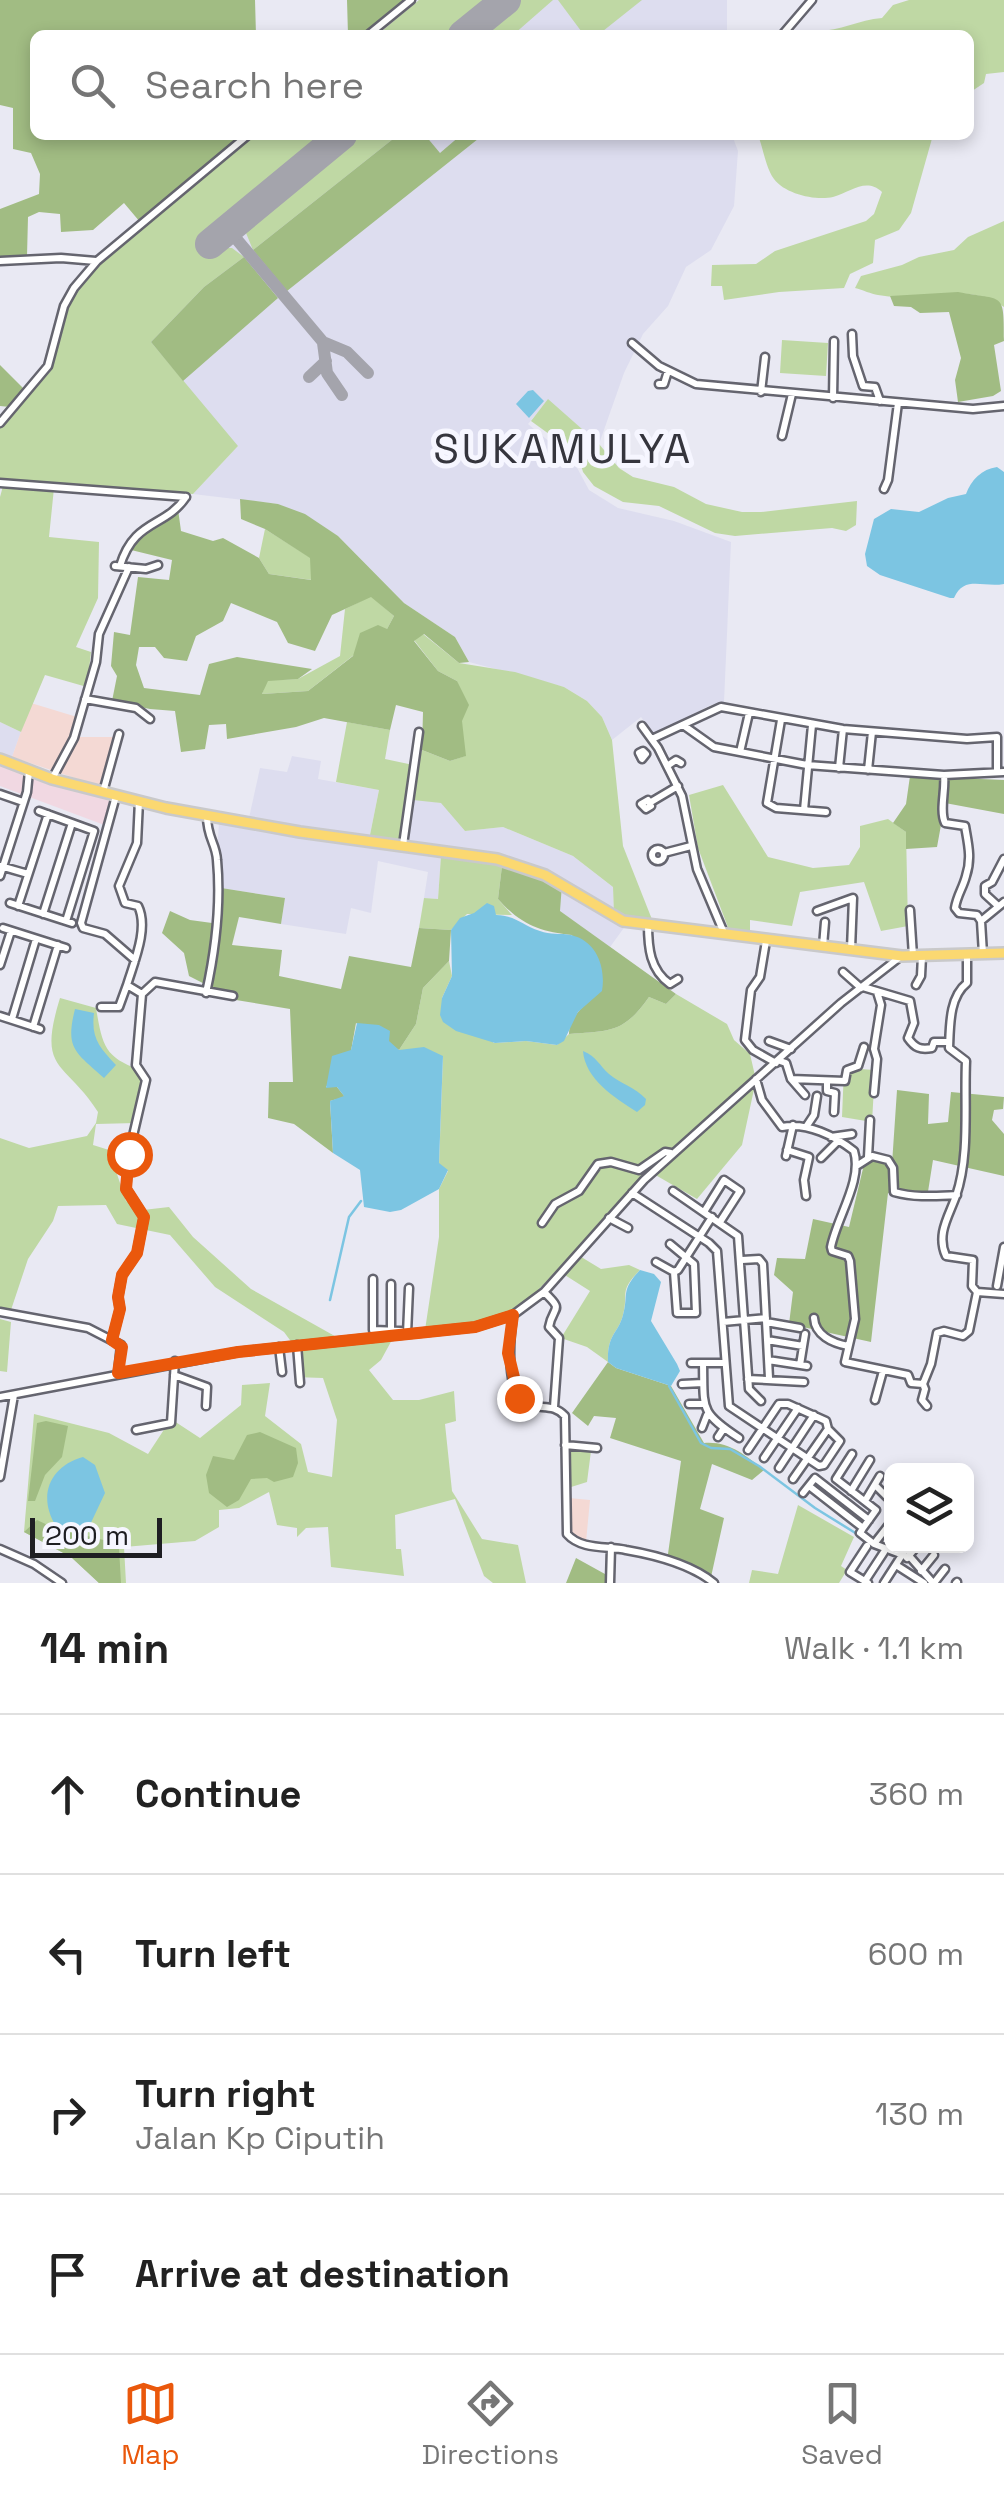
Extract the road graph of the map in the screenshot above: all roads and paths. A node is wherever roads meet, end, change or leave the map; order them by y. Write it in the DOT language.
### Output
graph roads {
  1 [pos="410,0"];
  2 [pos="812,0"];
  3 [pos="374,30"];
  4 [pos="786,30"];
  5 [pos="242,140"];
  6 [pos="0,261"];
  7 [pos="97,261"];
  8 [pos="852,334"];
  9 [pos="834,341"];
  10 [pos="632,343"];
  11 [pos="765,357"];
  12 [pos="668,371"];
  13 [pos="659,384"];
  14 [pos="761,392"];
  15 [pos="792,394"];
  16 [pos="833,398"];
  17 [pos="880,401"];
  18 [pos="898,403"];
  19 [pos="1004,406"];
  20 [pos="0,424"];
  21 [pos="782,436"];
  22 [pos="0,483"];
  23 [pos="884,489"];
  24 [pos="158,566"];
  25 [pos="129,568"];
  26 [pos="85,699"];
  27 [pos="749,713"];
  28 [pos="150,719"];
  29 [pos="781,720"];
  30 [pos="683,725"];
  31 [pos="812,725"];
  32 [pos="642,726"];
  33 [pos="843,729"];
  34 [pos="419,732"];
  35 [pos="872,732"];
  36 [pos="119,734"];
  37 [pos="652,739"];
  38 [pos="658,748"];
  39 [pos="740,752"];
  40 [pos="646,754"];
  41 [pos="0,759"];
  42 [pos="773,759"];
  43 [pos="681,763"];
  44 [pos="807,765"];
  45 [pos="668,766"];
  46 [pos="839,768"];
  47 [pos="868,770"];
  48 [pos="33,772"];
  49 [pos="1000,772"];
  50 [pos="944,774"];
  51 [pos="52,779"];
  52 [pos="678,786"];
  53 [pos="103,793"];
  54 [pos="0,794"];
  55 [pos="116,796"];
  56 [pos="139,801"];
  57 [pos="24,802"];
  58 [pos="650,802"];
  59 [pos="804,810"];
  60 [pos="39,811"];
  61 [pos="826,812"];
  62 [pos="48,814"];
  63 [pos="207,816"];
  64 [pos="72,823"];
  65 [pos="403,845"];
  66 [pos="691,846"];
  67 [pos="664,853"];
  68 [pos="1004,858"];
  69 [pos="2,866"];
  70 [pos="28,874"];
  71 [pos="0,876"];
  72 [pos="1001,903"];
  73 [pos="910,910"];
  74 [pos="817,911"];
  75 [pos="43,914"];
  76 [pos="981,921"];
  77 [pos="825,922"];
  78 [pos="648,924"];
  79 [pos="725,934"];
  80 [pos="36,939"];
  81 [pos="766,942"];
  82 [pos="824,946"];
  83 [pos="851,949"];
  84 [pos="1004,953"];
  85 [pos="983,954"];
  86 [pos="966,955"];
  87 [pos="902,956"];
  88 [pos="918,956"];
  89 [pos="134,960"];
  90 [pos="0,965"];
  91 [pos="844,972"];
  92 [pos="678,979"];
  93 [pos="127,985"];
  94 [pos="916,985"];
  95 [pos="861,987"];
  96 [pos="876,991"];
  97 [pos="142,994"];
  98 [pos="206,994"];
  99 [pos="233,996"];
  100 [pos="101,1006"];
  101 [pos="0,1016"];
  102 [pos="12,1020"];
  103 [pos="769,1040"];
  104 [pos="949,1042"];
  105 [pos="864,1047"];
  106 [pos="791,1049"];
  107 [pos="777,1062"];
  108 [pos="791,1079"];
  109 [pos="756,1080"];
  110 [pos="827,1081"];
  111 [pos="874,1093"];
  112 [pos="806,1095"];
  113 [pos="818,1096"];
  114 [pos="834,1112"];
  115 [pos="870,1120"];
  116 [pos="794,1124"];
  117 [pos="806,1126"];
  118 [pos="852,1134"];
  119 [pos="834,1140"];
  120 [pos="673,1154"];
  121 [pos="820,1158"];
  122 [pos="868,1158"];
  123 [pos="858,1165"];
  124 [pos="673,1191"];
  125 [pos="632,1194"];
  126 [pos="956,1195"];
  127 [pos="806,1196"];
  128 [pos="704,1212"];
  129 [pos="609,1218"];
  130 [pos="716,1220"];
  131 [pos="542,1223"];
  132 [pos="628,1228"];
  133 [pos="699,1237"];
  134 [pos="670,1244"];
  135 [pos="1004,1248"];
  136 [pos="687,1256"];
  137 [pos="742,1260"];
  138 [pos="656,1262"];
  139 [pos="674,1272"];
  140 [pos="374,1280"];
  141 [pos="391,1284"];
  142 [pos="998,1286"];
  143 [pos="409,1288"];
  144 [pos="544,1292"];
  145 [pos="977,1292"];
  146 [pos="1004,1294"];
  147 [pos="0,1312"];
  148 [pos="513,1315"];
  149 [pos="814,1318"];
  150 [pos="745,1320"];
  151 [pos="766,1320"];
  152 [pos="722,1322"];
  153 [pos="390,1330"];
  154 [pos="407,1332"];
  155 [pos="112,1340"];
  156 [pos="767,1340"];
  157 [pos="298,1345"];
  158 [pos="803,1346"];
  159 [pos="848,1346"];
  160 [pos="279,1347"];
  161 [pos="768,1360"];
  162 [pos="175,1362"];
  163 [pos="724,1362"];
  164 [pos="691,1363"];
  165 [pos="703,1363"];
  166 [pos="883,1371"];
  167 [pos="282,1372"];
  168 [pos="118,1373"];
  169 [pos="174,1375"];
  170 [pos="769,1378"];
  171 [pos="748,1379"];
  172 [pos="300,1382"];
  173 [pos="804,1382"];
  174 [pos="704,1383"];
  175 [pos="682,1384"];
  176 [pos="922,1384"];
  177 [pos="14,1394"];
  178 [pos="0,1397"];
  179 [pos="875,1400"];
  180 [pos="762,1401"];
  181 [pos="689,1404"];
  182 [pos="704,1404"];
  183 [pos="206,1406"];
  184 [pos="928,1406"];
  185 [pos="554,1407"];
  186 [pos="798,1408"];
  187 [pos="707,1415"];
  188 [pos="814,1416"];
  189 [pos="702,1428"];
  190 [pos="724,1428"];
  191 [pos="762,1429"];
  192 [pos="828,1429"];
  193 [pos="136,1430"];
  194 [pos="718,1437"];
  195 [pos="738,1438"];
  196 [pos="778,1438"];
  197 [pos="565,1445"];
  198 [pos="597,1448"];
  199 [pos="792,1448"];
  200 [pos="748,1450"];
  201 [pos="852,1454"];
  202 [pos="764,1458"];
  203 [pos="807,1459"];
  204 [pos="870,1460"];
  205 [pos="778,1468"];
  206 [pos="0,1476"];
  207 [pos="880,1476"];
  208 [pos="793,1479"];
  209 [pos="874,1485"];
  210 [pos="851,1490"];
  211 [pos="884,1494"];
  212 [pos="865,1501"];
  213 [pos="869,1520"];
  214 [pos="863,1528"];
  215 [pos="884,1530"];
  216 [pos="870,1545"];
  217 [pos="611,1548"];
  218 [pos="884,1548"];
  219 [pos="0,1549"];
  220 [pos="888,1553"];
  221 [pos="895,1553"];
  222 [pos="908,1553"];
  223 [pos="934,1555"];
  224 [pos="901,1559"];
  225 [pos="945,1569"];
  226 [pos="921,1572"];
  227 [pos="911,1573"];
  228 [pos="866,1582"];
  229 [pos="62,1583"];
  230 [pos="610,1583"];
  231 [pos="714,1583"];
  232 [pos="884,1583"];
  233 [pos="904,1583"];
  234 [pos="924,1583"];
  235 [pos="934,1583"];
  1 -- 3 [label="street"];
  2 -- 4 [label="street"];
  5 -- 7 [label="street"];
  6 -- 7 [label="street"];
  7 -- 20 [label="street"];
  8 -- 17 [label="street"];
  9 -- 16 [label="street"];
  10 -- 12 [label="street"];
  11 -- 14 [label="street"];
  12 -- 13 [label="street"];
  12 -- 14 [label="street"];
  14 -- 15 [label="street"];
  15 -- 16 [label="street"];
  15 -- 21 [label="street"];
  16 -- 17 [label="street"];
  17 -- 18 [label="street"];
  18 -- 19 [label="street"];
  18 -- 23 [label="street"];
  22 -- 25 [label="street"];
  24 -- 25 [label="street"];
  25 -- 26 [label="street"];
  26 -- 28 [label="street"];
  26 -- 51 [label="street"];
  27 -- 29 [label="street"];
  27 -- 30 [label="street"];
  27 -- 39 [label="street"];
  29 -- 31 [label="street"];
  29 -- 42 [label="street"];
  30 -- 37 [label="street"];
  30 -- 39 [label="street"];
  31 -- 33 [label="street"];
  31 -- 44 [label="street"];
  32 -- 37 [label="street"];
  33 -- 35 [label="street"];
  33 -- 46 [label="street"];
  34 -- 65 [label="street"];
  35 -- 47 [label="street"];
  35 -- 49 [label="street"];
  36 -- 53 [label="street"];
  37 -- 38 [label="street"];
  38 -- 40 [label="street"];
  38 -- 45 [label="street"];
  39 -- 42 [label="street"];
  41 -- 48 [label="main road"];
  42 -- 44 [label="street"];
  42 -- 59 [label="street"];
  43 -- 45 [label="street"];
  44 -- 46 [label="street"];
  44 -- 59 [label="street"];
  45 -- 52 [label="street"];
  46 -- 47 [label="street"];
  47 -- 50 [label="street"];
  48 -- 51 [label="main road"];
  48 -- 57 [label="street"];
  49 -- 50 [label="street"];
  50 -- 76 [label="street"];
  51 -- 53 [label="main road"];
  52 -- 58 [label="street"];
  52 -- 66 [label="street"];
  53 -- 55 [label="main road"];
  54 -- 57 [label="street"];
  55 -- 56 [label="main road"];
  55 -- 89 [label="street"];
  56 -- 63 [label="main road"];
  56 -- 89 [label="street"];
  57 -- 69 [label="street"];
  59 -- 61 [label="street"];
  60 -- 62 [label="street"];
  62 -- 64 [label="street"];
  62 -- 70 [label="street"];
  63 -- 65 [label="main road"];
  63 -- 98 [label="street"];
  64 -- 75 [label="street"];
  64 -- 75 [label="street"];
  65 -- 78 [label="main road"];
  66 -- 67 [label="street"];
  66 -- 79 [label="street"];
  68 -- 72 [label="street"];
  69 -- 70 [label="street"];
  69 -- 71 [label="street"];
  70 -- 75 [label="street"];
  72 -- 76 [label="street"];
  73 -- 88 [label="street"];
  74 -- 83 [label="street"];
  76 -- 85 [label="street"];
  77 -- 82 [label="street"];
  78 -- 79 [label="main road"];
  78 -- 92 [label="street"];
  79 -- 81 [label="main road"];
  80 -- 90 [label="street"];
  80 -- 102 [label="street"];
  80 -- 102 [label="street"];
  81 -- 82 [label="main road"];
  81 -- 107 [label="street"];
  82 -- 83 [label="main road"];
  83 -- 87 [label="main road"];
  84 -- 85 [label="main road"];
  85 -- 86 [label="main road"];
  86 -- 88 [label="main road"];
  86 -- 104 [label="street"];
  87 -- 88 [label="main road"];
  87 -- 95 [label="street"];
  88 -- 94 [label="street"];
  89 -- 93 [label="street"];
  91 -- 95 [label="street"];
  93 -- 97 [label="street"];
  93 -- 100 [label="street"];
  95 -- 96 [label="street"];
  95 -- 106 [label="street"];
  96 -- 104 [label="street"];
  96 -- 111 [label="street"];
  97 -- 98 [label="street"];
  97 -- 155 [label="street"];
  98 -- 99 [label="street"];
  101 -- 102 [label="street"];
  103 -- 106 [label="street"];
  104 -- 126 [label="street"];
  105 -- 110 [label="street"];
  106 -- 107 [label="street"];
  107 -- 108 [label="street"];
  107 -- 109 [label="street"];
  108 -- 110 [label="street"];
  108 -- 112 [label="street"];
  109 -- 116 [label="street"];
  109 -- 120 [label="street"];
  110 -- 114 [label="street"];
  113 -- 117 [label="street"];
  115 -- 122 [label="street"];
  116 -- 117 [label="street"];
  116 -- 127 [label="street"];
  117 -- 119 [label="street"];
  118 -- 119 [label="street"];
  119 -- 121 [label="street"];
  119 -- 123 [label="street"];
  120 -- 125 [label="street"];
  120 -- 131 [label="street"];
  122 -- 123 [label="street"];
  122 -- 126 [label="street"];
  123 -- 159 [label="street"];
  124 -- 128 [label="street"];
  125 -- 129 [label="street"];
  125 -- 133 [label="street"];
  126 -- 145 [label="street"];
  128 -- 130 [label="street"];
  128 -- 130 [label="street"];
  129 -- 132 [label="street"];
  129 -- 144 [label="street"];
  130 -- 133 [label="street"];
  130 -- 137 [label="street"];
  133 -- 136 [label="street"];
  133 -- 152 [label="street"];
  134 -- 136 [label="street"];
  135 -- 142 [label="street"];
  136 -- 139 [label="street"];
  136 -- 139 [label="street"];
  137 -- 150 [label="street"];
  137 -- 151 [label="street"];
  138 -- 139 [label="street"];
  140 -- 153 [label="street"];
  141 -- 153 [label="street"];
  143 -- 154 [label="street"];
  144 -- 148 [label="street"];
  144 -- 185 [label="street"];
  145 -- 146 [label="street"];
  145 -- 176 [label="street"];
  147 -- 155 [label="street"];
  148 -- 154 [label="street"];
  148 -- 185 [label="street"];
  149 -- 159 [label="street"];
  150 -- 151 [label="street"];
  150 -- 152 [label="street"];
  150 -- 171 [label="street"];
  151 -- 156 [label="street"];
  151 -- 158 [label="street"];
  152 -- 163 [label="street"];
  153 -- 154 [label="street"];
  154 -- 157 [label="street"];
  155 -- 168 [label="street"];
  156 -- 158 [label="street"];
  156 -- 161 [label="street"];
  157 -- 160 [label="street"];
  157 -- 172 [label="street"];
  158 -- 161 [label="street"];
  159 -- 166 [label="street"];
  160 -- 162 [label="street"];
  160 -- 167 [label="street"];
  161 -- 170 [label="street"];
  162 -- 168 [label="street"];
  162 -- 169 [label="street"];
  163 -- 165 [label="street"];
  163 -- 191 [label="street"];
  164 -- 165 [label="street"];
  165 -- 174 [label="street"];
  166 -- 176 [label="street"];
  166 -- 179 [label="street"];
  168 -- 177 [label="street"];
  169 -- 183 [label="street"];
  169 -- 193 [label="street"];
  170 -- 171 [label="street"];
  170 -- 173 [label="street"];
  171 -- 180 [label="street"];
  174 -- 175 [label="street"];
  174 -- 182 [label="street"];
  176 -- 184 [label="street"];
  177 -- 178 [label="street"];
  177 -- 206 [label="street"];
  181 -- 182 [label="street"];
  182 -- 187 [label="street"];
  185 -- 197 [label="street"];
  186 -- 188 [label="street"];
  186 -- 191 [label="street"];
  186 -- 196 [label="street"];
  187 -- 189 [label="street"];
  187 -- 190 [label="street"];
  188 -- 192 [label="street"];
  188 -- 199 [label="street"];
  190 -- 194 [label="street"];
  190 -- 195 [label="street"];
  191 -- 196 [label="street"];
  191 -- 200 [label="street"];
  192 -- 203 [label="street"];
  192 -- 203 [label="street"];
  196 -- 199 [label="street"];
  196 -- 202 [label="street"];
  197 -- 198 [label="street"];
  197 -- 217 [label="street"];
  199 -- 203 [label="street"];
  199 -- 205 [label="street"];
  201 -- 210 [label="street"];
  203 -- 208 [label="street"];
  204 -- 210 [label="street"];
  207 -- 209 [label="street"];
  209 -- 211 [label="street"];
  209 -- 212 [label="street"];
  210 -- 212 [label="street"];
  212 -- 213 [label="street"];
  213 -- 214 [label="street"];
  213 -- 214 [label="street"];
  214 -- 216 [label="street"];
  215 -- 216 [label="street"];
  216 -- 218 [label="street"];
  216 -- 228 [label="street"];
  217 -- 230 [label="street"];
  217 -- 231 [label="street"];
  219 -- 229 [label="street"];
  220 -- 228 [label="street"];
  221 -- 224 [label="street"];
  222 -- 224 [label="street"];
  223 -- 226 [label="street"];
  224 -- 226 [label="street"];
  224 -- 227 [label="street"];
  224 -- 232 [label="street"];
  225 -- 235 [label="street"];
  226 -- 235 [label="street"];
  227 -- 233 [label="street"];
  227 -- 234 [label="street"];
}
